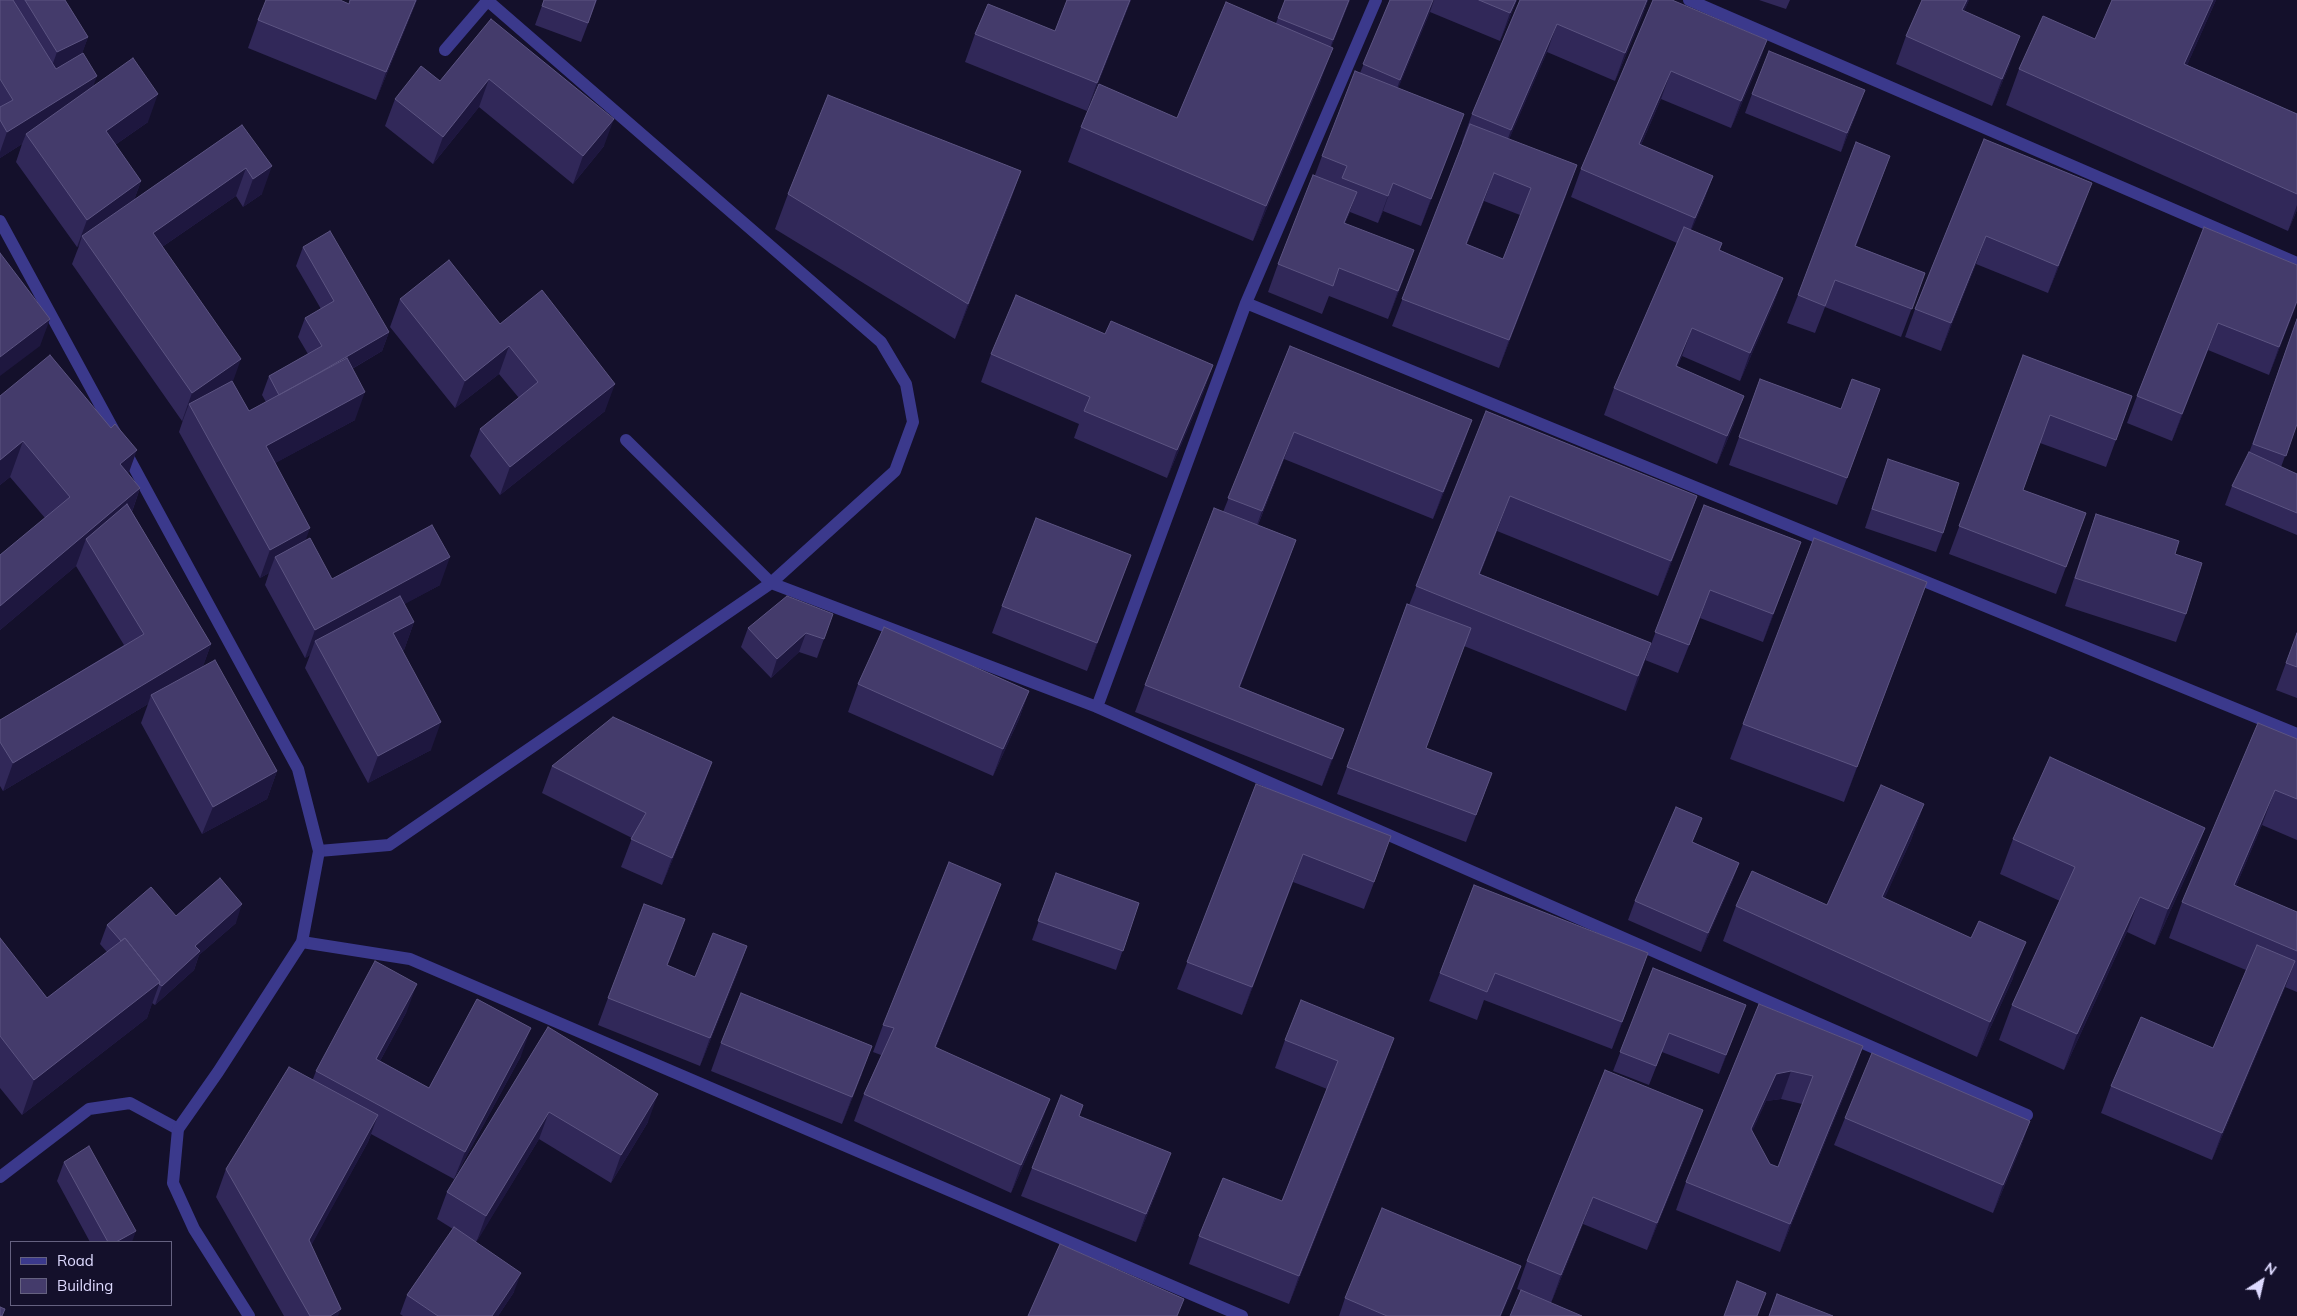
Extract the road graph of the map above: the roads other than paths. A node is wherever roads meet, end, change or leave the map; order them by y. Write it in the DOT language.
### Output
graph roads {
  1 [pos="488,0"];
  2 [pos="1376,0"];
  3 [pos="1689,0"];
  4 [pos="445,50"];
  5 [pos="0,221"];
  6 [pos="2297,263"];
  7 [pos="1246,303"];
  8 [pos="626,440"];
  9 [pos="770,583"];
  10 [pos="1097,707"];
  11 [pos="2297,734"];
  12 [pos="319,851"];
  13 [pos="302,942"];
  14 [pos="2027,1116"];
  15 [pos="178,1129"];
  16 [pos="0,1177"];
  17 [pos="249,1316"];
  18 [pos="1242,1316"];
  1 -- 4 [label="street"];
  1 -- 9 [label="street"];
  2 -- 7 [label="street"];
  3 -- 6 [label="street"];
  5 -- 12 [label="street"];
  7 -- 10 [label="street"];
  7 -- 11 [label="street"];
  8 -- 9 [label="street"];
  9 -- 10 [label="street"];
  9 -- 12 [label="street"];
  10 -- 14 [label="street"];
  12 -- 13 [label="street"];
  13 -- 15 [label="street"];
  13 -- 18 [label="street"];
  15 -- 16 [label="street"];
  15 -- 17 [label="street"];
}
